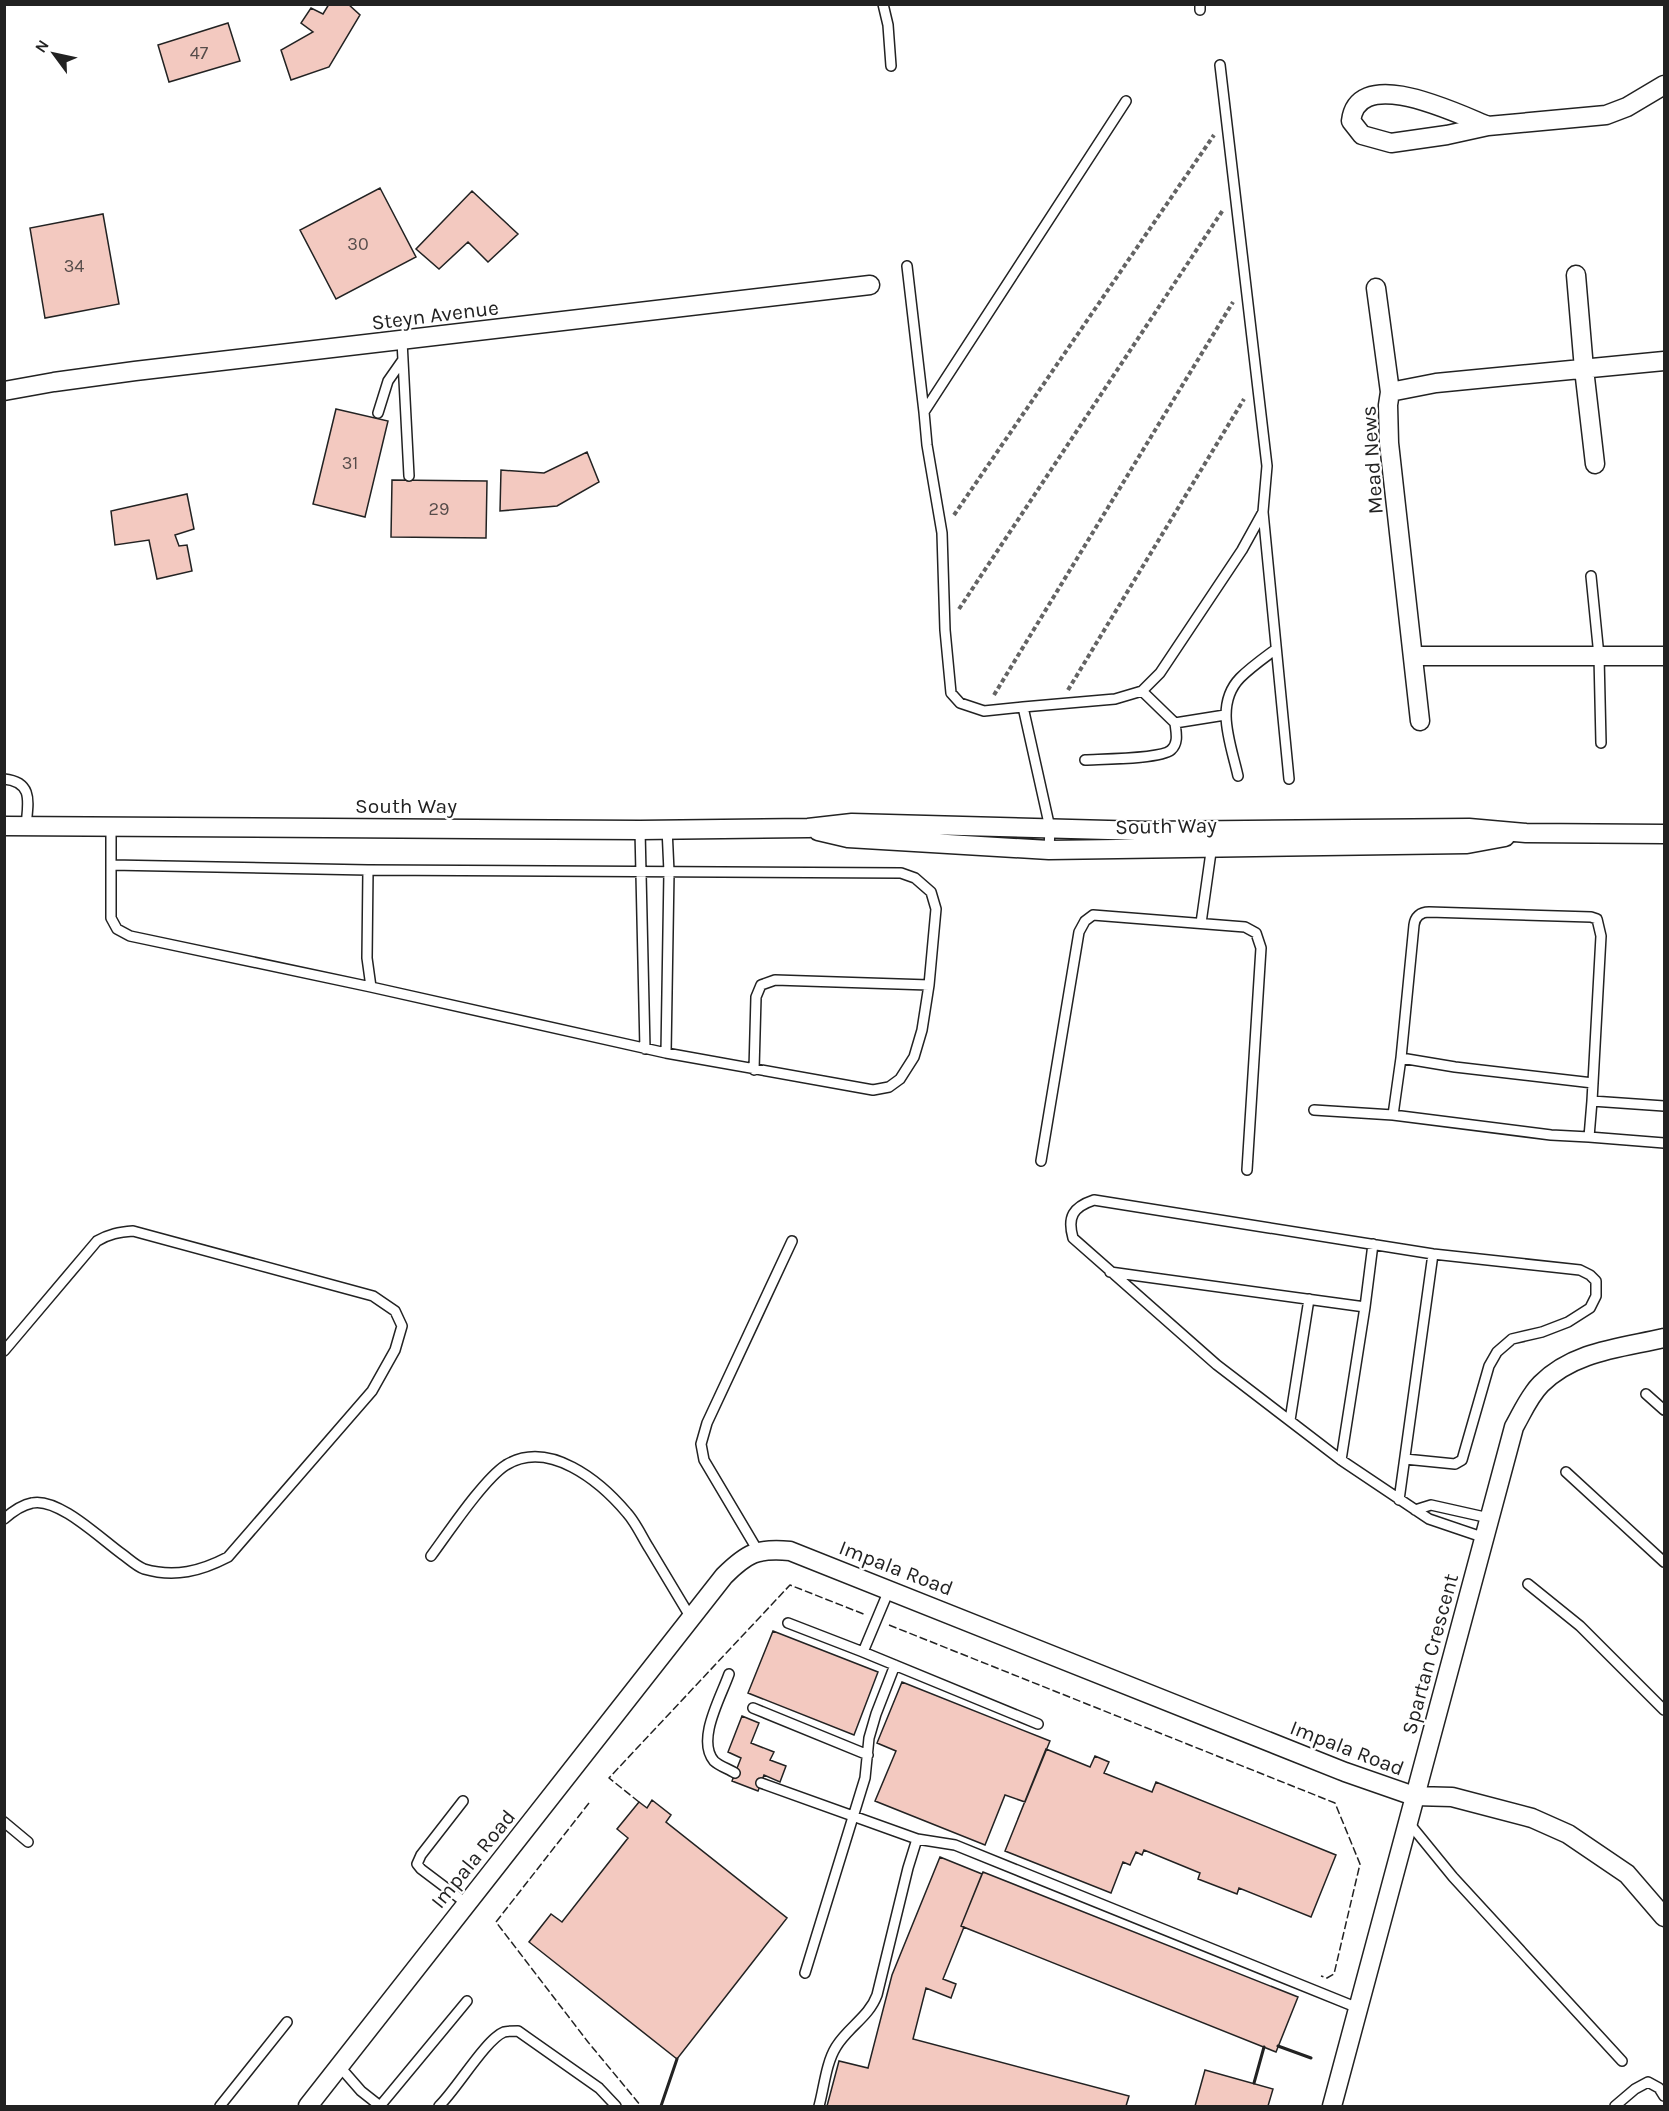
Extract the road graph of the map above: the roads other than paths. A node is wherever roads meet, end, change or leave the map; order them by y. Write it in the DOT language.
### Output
graph roads {
  1 [pos="883,4"];
  2 [pos="1220,65"];
  3 [pos="891,66"];
  4 [pos="1665,85"];
  5 [pos="1126,101"];
  6 [pos="1488,126"];
  7 [pos="907,266"];
  8 [pos="1576,275"];
  9 [pos="870,285"];
  10 [pos="1376,288"];
  11 [pos="402,341"];
  12 [pos="403,360"];
  13 [pos="1665,361"];
  14 [pos="1584,369"];
  15 [pos="4,391"];
  16 [pos="1390,392"];
  17 [pos="924,412"];
  18 [pos="378,413"];
  19 [pos="1595,464"];
  20 [pos="409,476"];
  21 [pos="1263,512"];
  22 [pos="1591,576"];
  23 [pos="1276,649"];
  24 [pos="1413,656"];
  25 [pos="1599,656"];
  26 [pos="1665,656"];
  27 [pos="1142,691"];
  28 [pos="1023,707"];
  29 [pos="1225,715"];
  30 [pos="1420,721"];
  31 [pos="1175,723"];
  32 [pos="1601,743"];
  33 [pos="1085,760"];
  34 [pos="1238,776"];
  35 [pos="4,779"];
  36 [pos="1289,779"];
  37 [pos="4,826"];
  38 [pos="27,826"];
  39 [pos="111,827"];
  40 [pos="667,828"];
  41 [pos="808,828"];
  42 [pos="1050,828"];
  43 [pos="640,830"];
  44 [pos="1665,834"];
  45 [pos="1213,839"];
  46 [pos="1049,850"];
  47 [pos="111,866"];
  48 [pos="368,870"];
  49 [pos="640,872"];
  50 [pos="669,872"];
  51 [pos="1201,923"];
  52 [pos="929,985"];
  53 [pos="371,987"];
  54 [pos="645,1049"];
  55 [pos="666,1053"];
  56 [pos="1401,1058"];
  57 [pos="754,1070"];
  58 [pos="1593,1083"];
  59 [pos="1592,1101"];
  60 [pos="1665,1106"];
  61 [pos="1314,1110"];
  62 [pos="1393,1115"];
  63 [pos="1589,1137"];
  64 [pos="1665,1143"];
  65 [pos="1041,1161"];
  66 [pos="1247,1170"];
  67 [pos="792,1241"];
  68 [pos="1372,1244"];
  69 [pos="1433,1254"];
  70 [pos="1110,1272"];
  71 [pos="1309,1299"];
  72 [pos="1365,1307"];
  73 [pos="1665,1338"];
  74 [pos="4,1351"];
  75 [pos="1646,1394"];
  76 [pos="1665,1410"];
  77 [pos="1290,1420"];
  78 [pos="1405,1459"];
  79 [pos="1341,1460"];
  80 [pos="1566,1472"];
  81 [pos="1399,1500"];
  82 [pos="1415,1510"];
  83 [pos="1489,1518"];
  84 [pos="4,1519"];
  85 [pos="1485,1538"];
  86 [pos="758,1551"];
  87 [pos="431,1556"];
  88 [pos="1665,1562"];
  89 [pos="1528,1584"];
  90 [pos="889,1590"];
  91 [pos="691,1618"];
  92 [pos="788,1623"];
  93 [pos="863,1652"];
  94 [pos="895,1665"];
  95 [pos="729,1674"];
  96 [pos="753,1708"];
  97 [pos="1665,1710"];
  98 [pos="1038,1724"];
  99 [pos="868,1755"];
  100 [pos="735,1773"];
  101 [pos="761,1783"];
  102 [pos="1414,1796"];
  103 [pos="463,1801"];
  104 [pos="853,1817"];
  105 [pos="4,1822"];
  106 [pos="1407,1822"];
  107 [pos="917,1839"];
  108 [pos="28,1842"];
  109 [pos="466,1903"];
  110 [pos="1665,1917"];
  111 [pos="805,1973"];
  112 [pos="467,2001"];
  113 [pos="1358,2008"];
  114 [pos="287,2022"];
  115 [pos="1622,2061"];
  116 [pos="340,2067"];
  117 [pos="1665,2096"];
  118 [pos="220,2106"];
  119 [pos="308,2106"];
  120 [pos="380,2106"];
  121 [pos="439,2106"];
  122 [pos="616,2106"];
  123 [pos="819,2106"];
  124 [pos="1332,2106"];
  125 [pos="1615,2106"];
  1 -- 3 [label="lane"];
  2 -- 21 [label="lane"];
  4 -- 6 [label="street"];
  5 -- 17 [label="lane"];
  6 -- 6 [label="street"];
  7 -- 17 [label="lane"];
  8 -- 14 [label="street"];
  9 -- 11 [label="street, Steyn Avenue"];
  10 -- 16 [label="street"];
  11 -- 12 [label="lane"];
  11 -- 15 [label="street, Steyn Avenue"];
  12 -- 18 [label="lane"];
  12 -- 20 [label="lane"];
  13 -- 14 [label="street, Mead News"];
  14 -- 16 [label="street, Mead News"];
  14 -- 19 [label="street"];
  16 -- 24 [label="street, Mead News"];
  17 -- 28 [label="lane"];
  21 -- 23 [label="lane"];
  21 -- 27 [label="lane"];
  22 -- 25 [label="lane"];
  23 -- 29 [label="lane"];
  23 -- 36 [label="lane"];
  24 -- 25 [label="street"];
  24 -- 30 [label="street, Mead News"];
  25 -- 26 [label="street"];
  25 -- 32 [label="lane"];
  27 -- 28 [label="lane"];
  27 -- 31 [label="lane"];
  28 -- 42 [label="lane"];
  29 -- 31 [label="lane"];
  29 -- 34 [label="lane"];
  31 -- 33 [label="lane"];
  35 -- 38 [label="lane"];
  37 -- 38 [label="street, South Way"];
  38 -- 39 [label="street, South Way"];
  39 -- 43 [label="street, South Way"];
  39 -- 47 [label="lane"];
  40 -- 41 [label="street, South Way"];
  40 -- 43 [label="street, South Way"];
  40 -- 50 [label="lane"];
  41 -- 42 [label="street, South Way"];
  41 -- 46 [label="street, South Way"];
  42 -- 45 [label="street, South Way"];
  42 -- 46 [label="lane"];
  43 -- 49 [label="lane"];
  44 -- 45 [label="street, South Way"];
  45 -- 46 [label="street, South Way"];
  45 -- 51 [label="lane"];
  47 -- 48 [label="lane"];
  47 -- 53 [label="lane"];
  48 -- 49 [label="lane"];
  48 -- 53 [label="lane"];
  49 -- 50 [label="lane"];
  49 -- 54 [label="lane"];
  50 -- 52 [label="lane"];
  50 -- 55 [label="lane"];
  51 -- 65 [label="lane"];
  51 -- 66 [label="lane"];
  52 -- 57 [label="lane"];
  52 -- 57 [label="lane"];
  53 -- 54 [label="lane"];
  54 -- 55 [label="lane"];
  55 -- 57 [label="lane"];
  56 -- 58 [label="lane"];
  56 -- 58 [label="lane"];
  56 -- 62 [label="lane"];
  58 -- 59 [label="lane"];
  59 -- 60 [label="lane"];
  59 -- 63 [label="lane"];
  61 -- 62 [label="lane"];
  62 -- 63 [label="lane"];
  63 -- 64 [label="lane"];
  67 -- 86 [label="lane"];
  68 -- 69 [label="lane"];
  68 -- 70 [label="lane"];
  68 -- 72 [label="lane"];
  69 -- 78 [label="lane"];
  69 -- 78 [label="lane"];
  70 -- 71 [label="lane"];
  70 -- 77 [label="lane"];
  71 -- 72 [label="lane"];
  71 -- 77 [label="lane"];
  72 -- 79 [label="lane"];
  73 -- 83 [label="street, Spartan Crescent"];
  74 -- 84 [label="lane"];
  75 -- 76 [label="lane"];
  77 -- 79 [label="lane"];
  78 -- 81 [label="lane"];
  79 -- 81 [label="lane"];
  80 -- 88 [label="lane"];
  81 -- 82 [label="lane"];
  82 -- 83 [label="lane"];
  82 -- 85 [label="lane"];
  83 -- 85 [label="street, Spartan Crescent"];
  85 -- 102 [label="street, Spartan Crescent"];
  86 -- 90 [label="street, Impala Road"];
  86 -- 91 [label="street, Impala Road"];
  87 -- 91 [label="lane"];
  89 -- 97 [label="lane"];
  90 -- 93 [label="lane"];
  90 -- 102 [label="street, Impala Road"];
  91 -- 109 [label="street, Impala Road"];
  92 -- 93 [label="lane"];
  93 -- 94 [label="lane"];
  94 -- 98 [label="lane"];
  94 -- 99 [label="lane"];
  95 -- 100 [label="lane"];
  96 -- 99 [label="lane"];
  99 -- 104 [label="lane"];
  101 -- 104 [label="lane"];
  102 -- 106 [label="street, Spartan Crescent"];
  102 -- 110 [label="street, Impala Road"];
  103 -- 109 [label="lane"];
  104 -- 107 [label="lane"];
  104 -- 111 [label="lane"];
  105 -- 108 [label="lane"];
  106 -- 113 [label="street, Spartan Crescent"];
  106 -- 115 [label="lane"];
  107 -- 113 [label="lane"];
  107 -- 123 [label="lane"];
  109 -- 116 [label="street, Impala Road"];
  112 -- 120 [label="lane"];
  113 -- 124 [label="street, Spartan Crescent"];
  114 -- 118 [label="lane"];
  116 -- 119 [label="street, Impala Road"];
  116 -- 120 [label="lane"];
  117 -- 125 [label="lane"];
  121 -- 122 [label="lane"];
}
